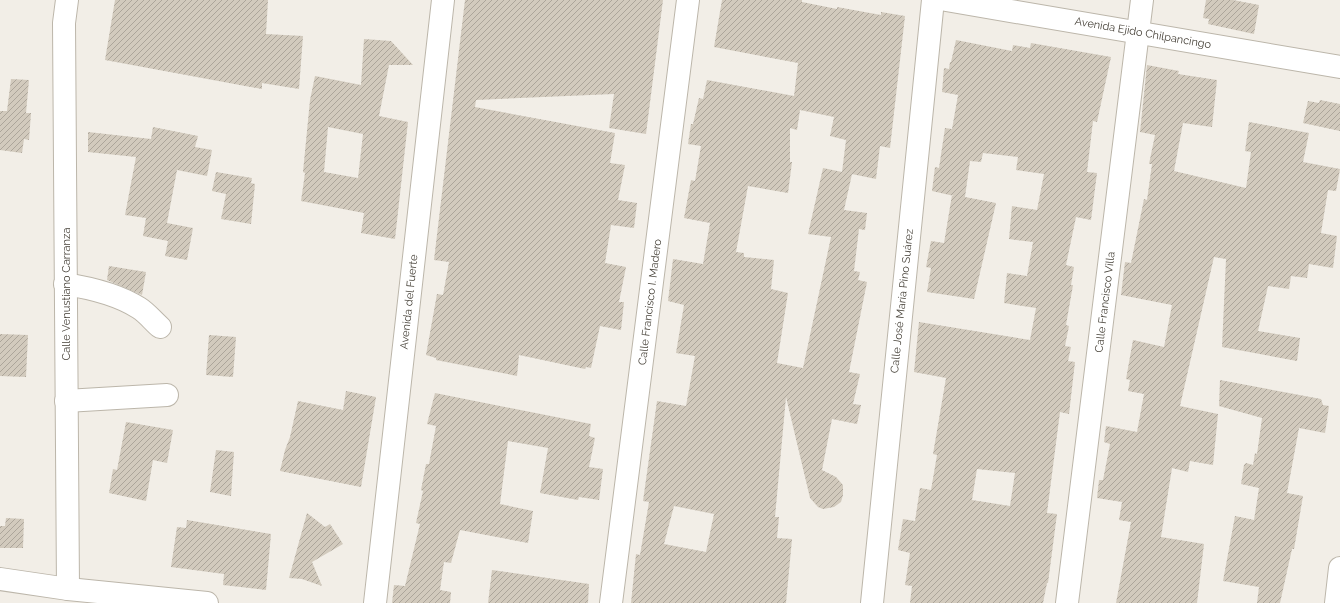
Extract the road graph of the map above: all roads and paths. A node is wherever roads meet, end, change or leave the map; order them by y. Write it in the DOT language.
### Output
graph roads {
  1 [pos="67,0"];
  2 [pos="443,0"];
  3 [pos="688,0"];
  4 [pos="933,0"];
  5 [pos="946,0"];
  6 [pos="1142,0"];
  7 [pos="1138,33"];
  8 [pos="1340,67"];
  9 [pos="65,284"];
  10 [pos="160,328"];
  11 [pos="167,395"];
  12 [pos="66,401"];
  13 [pos="1340,568"];
  14 [pos="0,579"];
  15 [pos="68,589"];
  16 [pos="207,603"];
  17 [pos="375,603"];
  18 [pos="611,603"];
  19 [pos="872,603"];
  20 [pos="1067,603"];
  21 [pos="1336,603"];
  1 -- 9 [label="street, Calle Venustiano Carranza"];
  2 -- 17 [label="street, Avenida del Fuerte"];
  3 -- 18 [label="street, Calle Francisco I. Madero"];
  4 -- 19 [label="street, Calle José María Pino Suárez"];
  5 -- 7 [label="street, Avenida Ejido Chilpancingo"];
  6 -- 7 [label="street, Calle Francisco Villa"];
  7 -- 8 [label="street, Avenida Ejido Chilpancingo"];
  7 -- 20 [label="street, Calle Francisco Villa"];
  9 -- 10 [label="street"];
  9 -- 12 [label="street, Calle Venustiano Carranza"];
  11 -- 12 [label="street"];
  12 -- 15 [label="street, Calle Venustiano Carranza"];
  13 -- 21 [label="street"];
  14 -- 15 [label="street"];
  15 -- 16 [label="street"];
}
